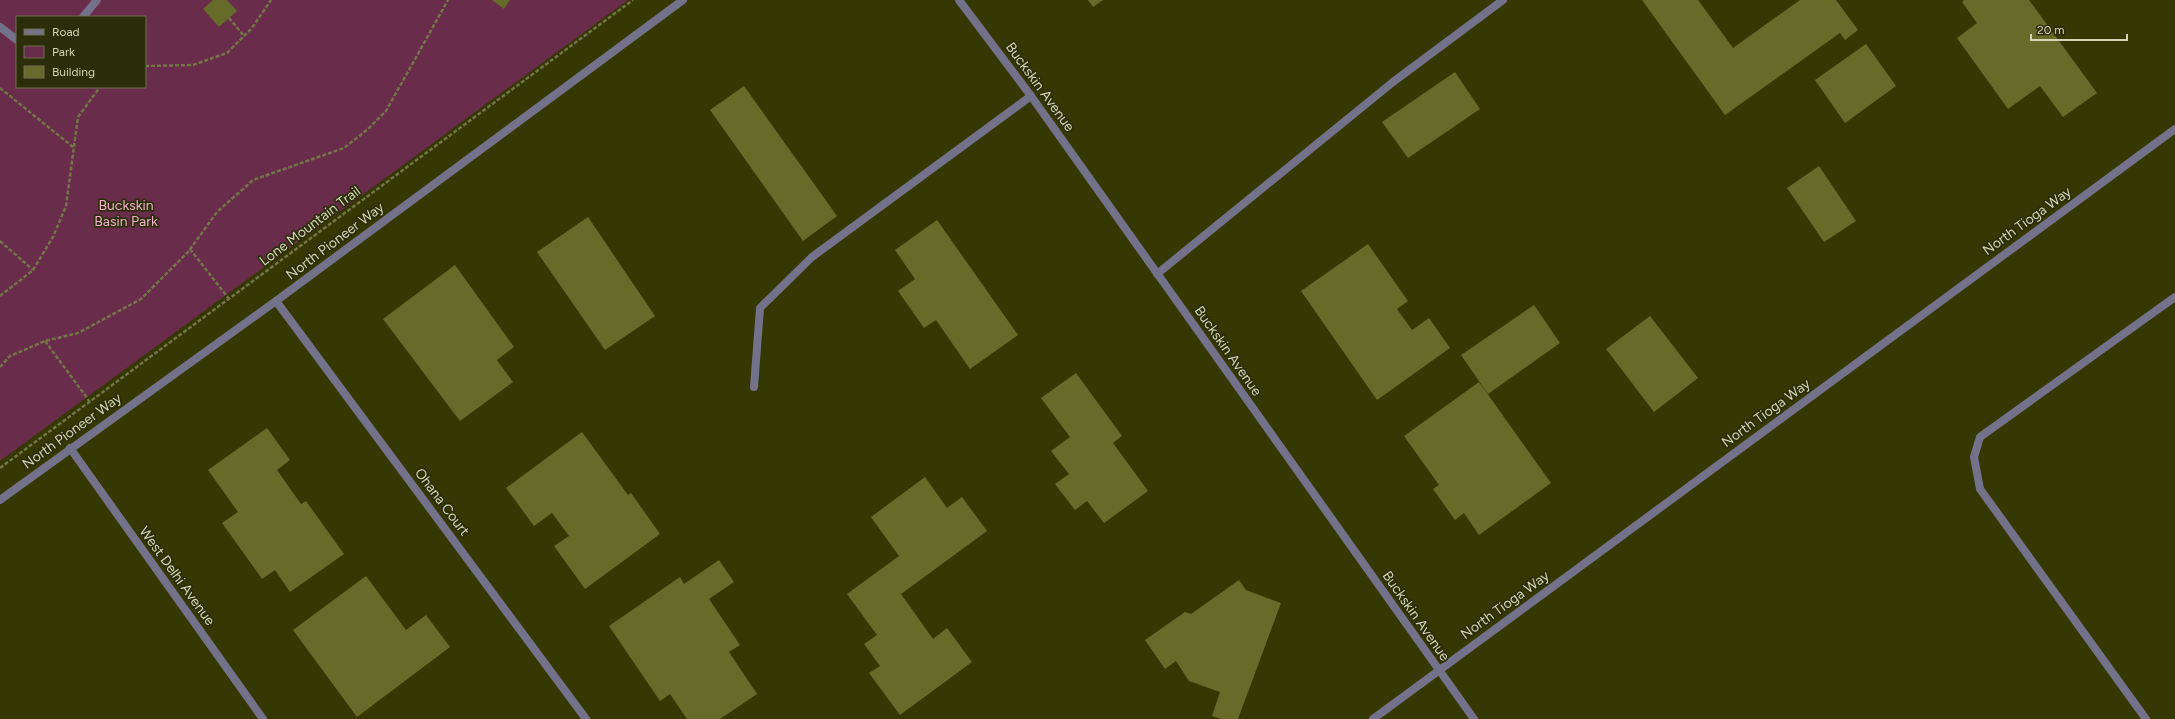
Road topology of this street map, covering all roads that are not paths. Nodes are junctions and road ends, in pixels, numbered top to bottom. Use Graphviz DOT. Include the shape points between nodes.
graph roads {
  1 [pos="97,0"];
  2 [pos="683,0"];
  3 [pos="959,0"];
  4 [pos="1503,0"];
  5 [pos="84,16"];
  6 [pos="0,27"];
  7 [pos="16,39"];
  8 [pos="1031,96"];
  9 [pos="2175,129"];
  10 [pos="1157,274"];
  11 [pos="2175,297"];
  12 [pos="276,301"];
  13 [pos="754,386"];
  14 [pos="70,448"];
  15 [pos="0,500"];
  16 [pos="1438,670"];
  17 [pos="263,719"];
  18 [pos="586,719"];
  19 [pos="1373,719"];
  20 [pos="1474,719"];
  21 [pos="2146,719"];
  1 -- 5 [label="street"];
  2 -- 12 [label="street, North Pioneer Way"];
  3 -- 8 [label="street, Buckskin Avenue"];
  4 -- 10 [label="street" via="1393,82"];
  6 -- 7 [label="street"];
  8 -- 10 [label="street, Buckskin Avenue"];
  8 -- 13 [label="street" via="812,257 760,308"];
  9 -- 16 [label="street, North Tioga Way"];
  10 -- 16 [label="street, Buckskin Avenue"];
  11 -- 21 [label="street" via="1980,437 1974,457 1980,489"];
  12 -- 14 [label="street, North Pioneer Way"];
  12 -- 18 [label="street, Ohana Court"];
  14 -- 15 [label="street, North Pioneer Way"];
  14 -- 17 [label="street, West Delhi Avenue"];
  16 -- 19 [label="street, North Tioga Way"];
  16 -- 20 [label="street, Buckskin Avenue"];
}
